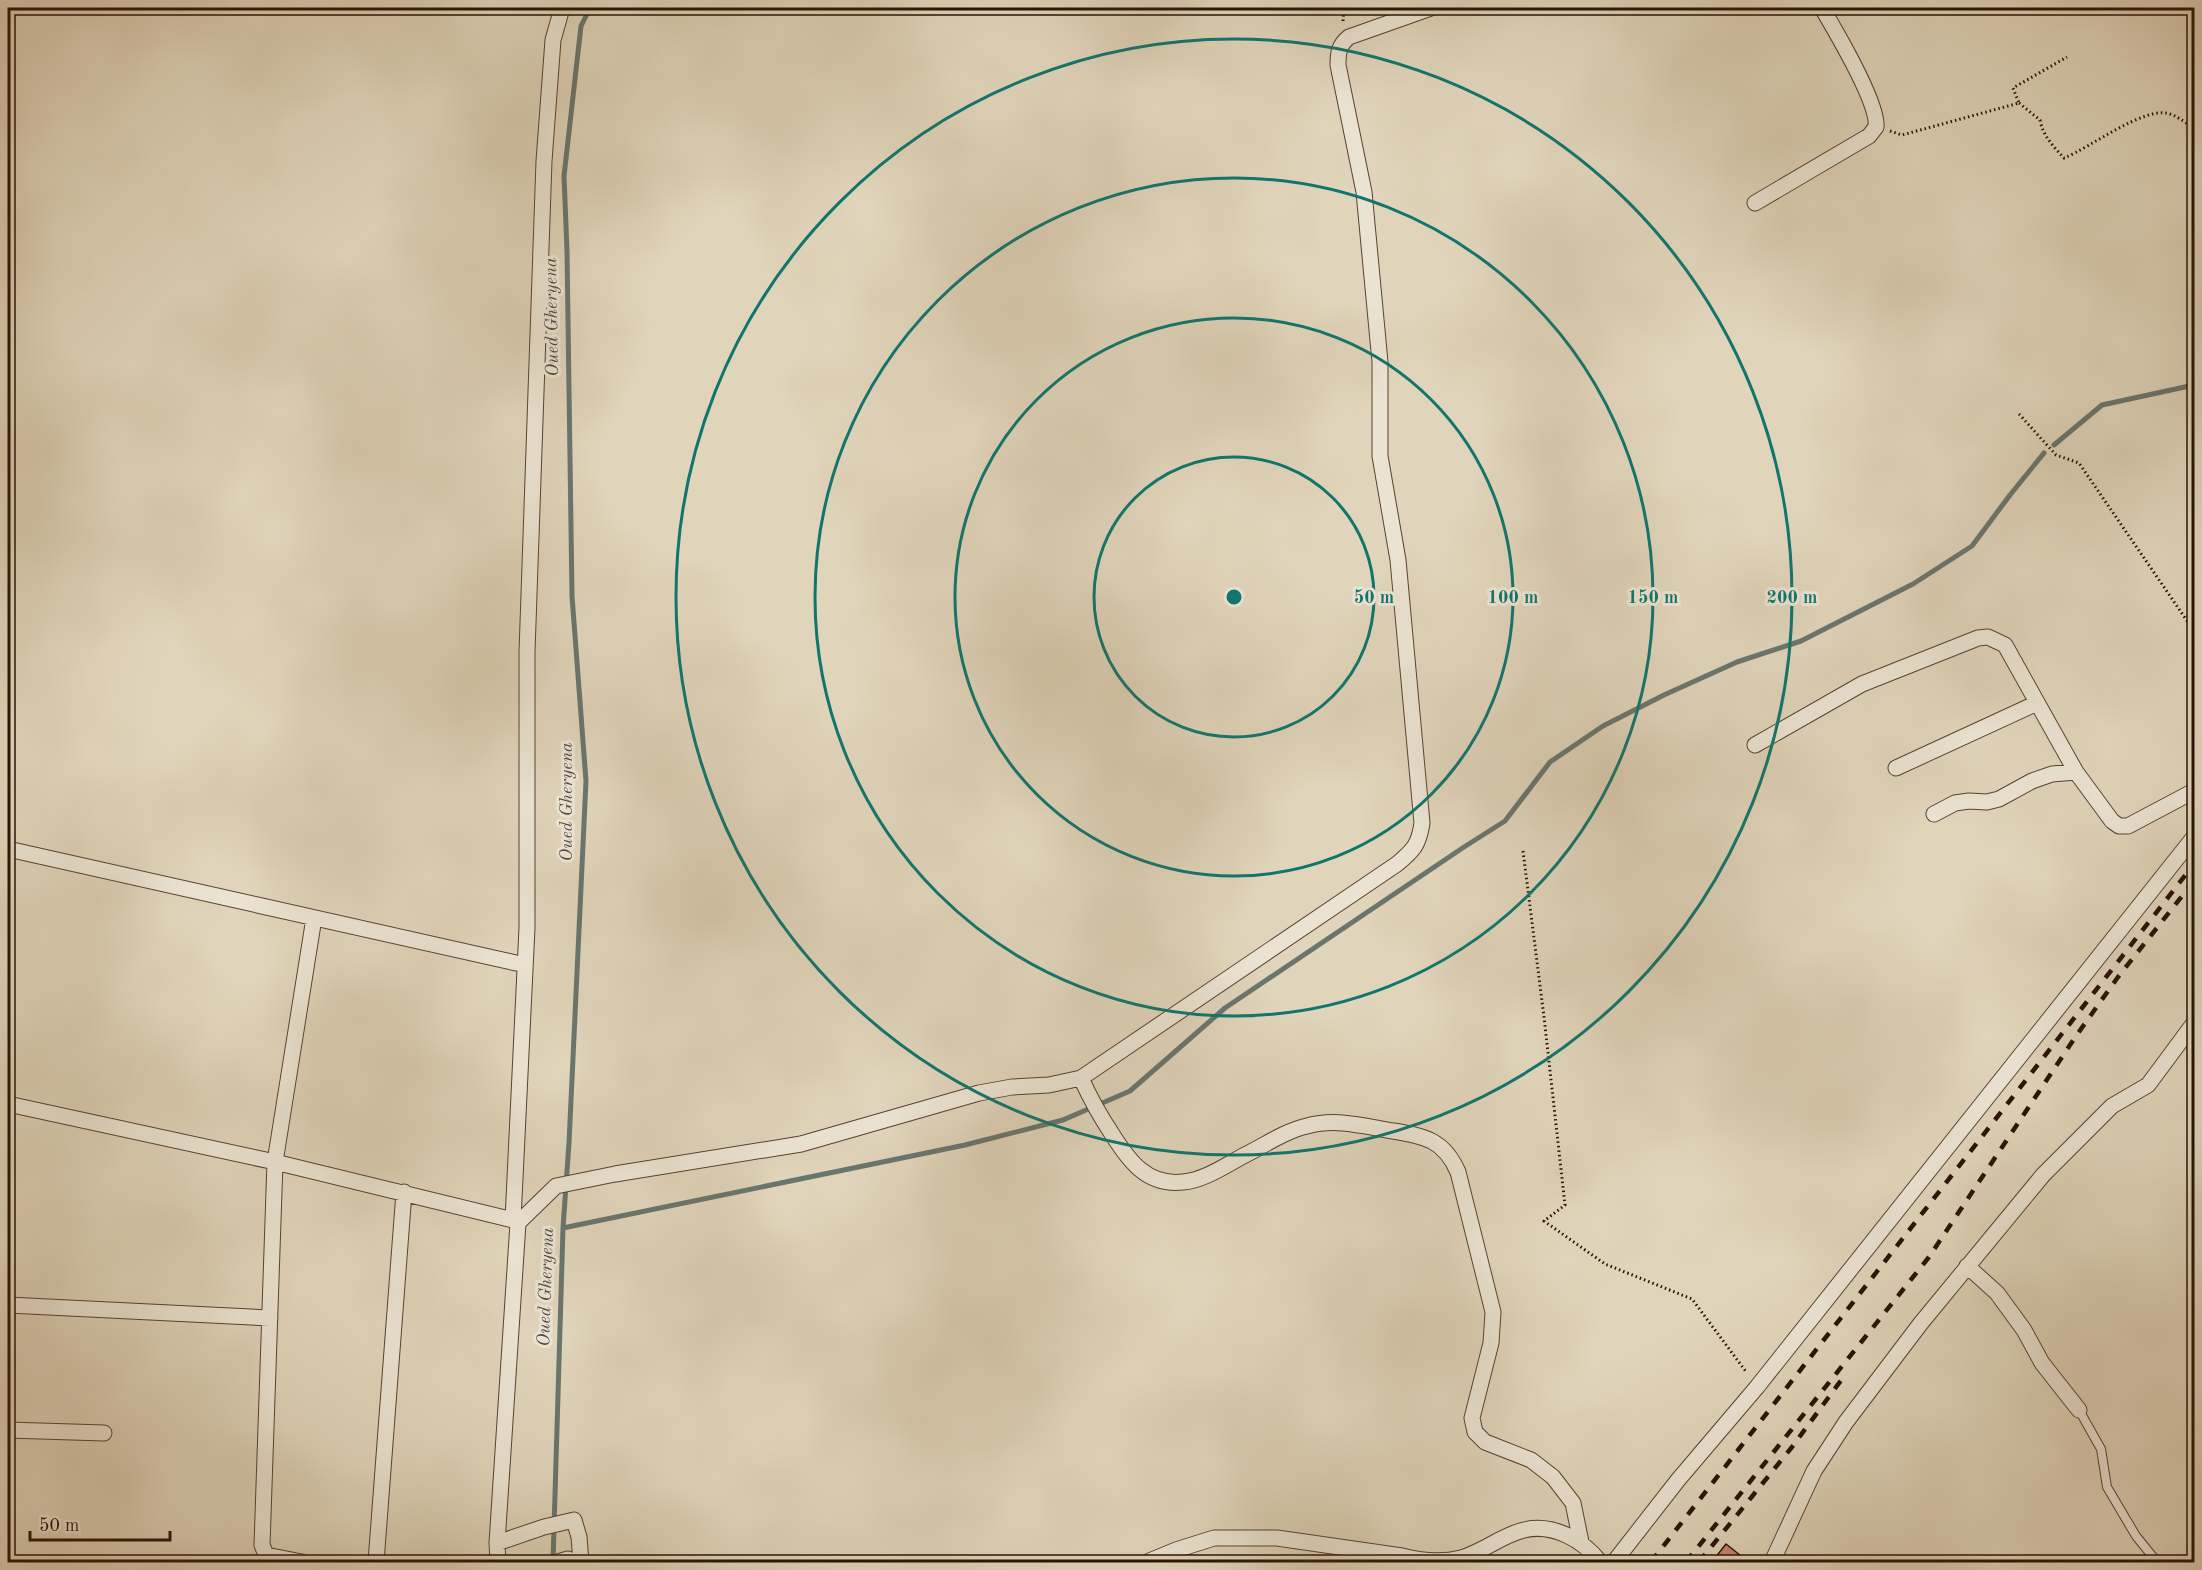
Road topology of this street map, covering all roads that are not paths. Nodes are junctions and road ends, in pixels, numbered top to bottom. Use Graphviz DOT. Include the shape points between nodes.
graph roads {
  1 [pos="562,8"];
  2 [pos="1431,8"];
  3 [pos="1822,8"];
  4 [pos="1755,203"];
  5 [pos="2037,703"];
  6 [pos="1755,745"];
  7 [pos="1896,768"];
  8 [pos="2076,772"];
  9 [pos="2194,791"];
  10 [pos="1934,814"];
  11 [pos="2194,837"];
  12 [pos="8,849"];
  13 [pos="315,918"];
  14 [pos="516,963"];
  15 [pos="2194,1023"];
  16 [pos="1082,1078"];
  17 [pos="8,1104"];
  18 [pos="275,1162"];
  19 [pos="404,1192"];
  20 [pos="515,1221"];
  21 [pos="1967,1266"];
  22 [pos="8,1305"];
  23 [pos="270,1318"];
  24 [pos="2079,1410"];
  25 [pos="8,1430"];
  26 [pos="104,1433"];
  27 [pos="497,1542"];
  28 [pos="1581,1542"];
  29 [pos="571,1562"];
  30 [pos="302,1563"];
  31 [pos="376,1563"];
  32 [pos="498,1563"];
  33 [pos="1147,1563"];
  34 [pos="1600,1563"];
  35 [pos="1614,1563"];
  36 [pos="1772,1563"];
  37 [pos="2157,1563"];
  1 -- 20 [label="street" via="553,40 543,161 527,652 527,928"];
  2 -- 16 [label="street" via="1349,37 1341,43 1338,53 1365,203 1380,362 1380,456 1398,560 1422,823 1420,837 1413,851 1397,864"];
  3 -- 4 [label="street" via="1858,73 1876,116 1876,127 1869,136"];
  5 -- 6 [label="street" via="2005,645 1988,637 1978,638 1862,684"];
  5 -- 7 [label="street"];
  5 -- 8 [label="street"];
  8 -- 9 [label="street" via="2119,826 2128,826"];
  8 -- 10 [label="street" via="2052,774 1999,799 1955,803"];
  11 -- 35 [label="street"];
  12 -- 13 [label="street"];
  13 -- 14 [label="street"];
  13 -- 18 [label="street"];
  15 -- 21 [label="street" via="2148,1085 2112,1106 2043,1174"];
  16 -- 20 [label="street" via="979,1093 801,1144 556,1186"];
  16 -- 28 [label="street" via="1092,1101 1133,1165 1150,1177 1171,1182 1205,1176 1290,1132 1321,1123 1350,1122 1424,1136 1440,1146 1458,1172 1493,1312 1493,1334 1473,1411 1473,1425 1485,1442 1531,1460 1553,1477 1573,1503"];
  17 -- 18 [label="street"];
  18 -- 19 [label="street"];
  18 -- 23 [label="street"];
  19 -- 20 [label="street"];
  19 -- 31 [label="street"];
  20 -- 27 [label="street"];
  21 -- 24 [label="street" via="1997,1293 2042,1364"];
  21 -- 36 [label="street" via="1833,1442 1814,1471"];
  22 -- 23 [label="street"];
  23 -- 30 [label="street" via="262,1545 266,1555"];
  24 -- 37 [label="lane" via="2102,1449 2107,1487"];
  25 -- 26 [label="street"];
  27 -- 29 [label="street" via="574,1520 579,1537"];
  27 -- 32 [label="street"];
  28 -- 33 [label="street" via="1552,1531 1523,1530 1467,1556 1433,1561 1277,1538 1214,1538"];
  28 -- 34 [label="street"];
}
